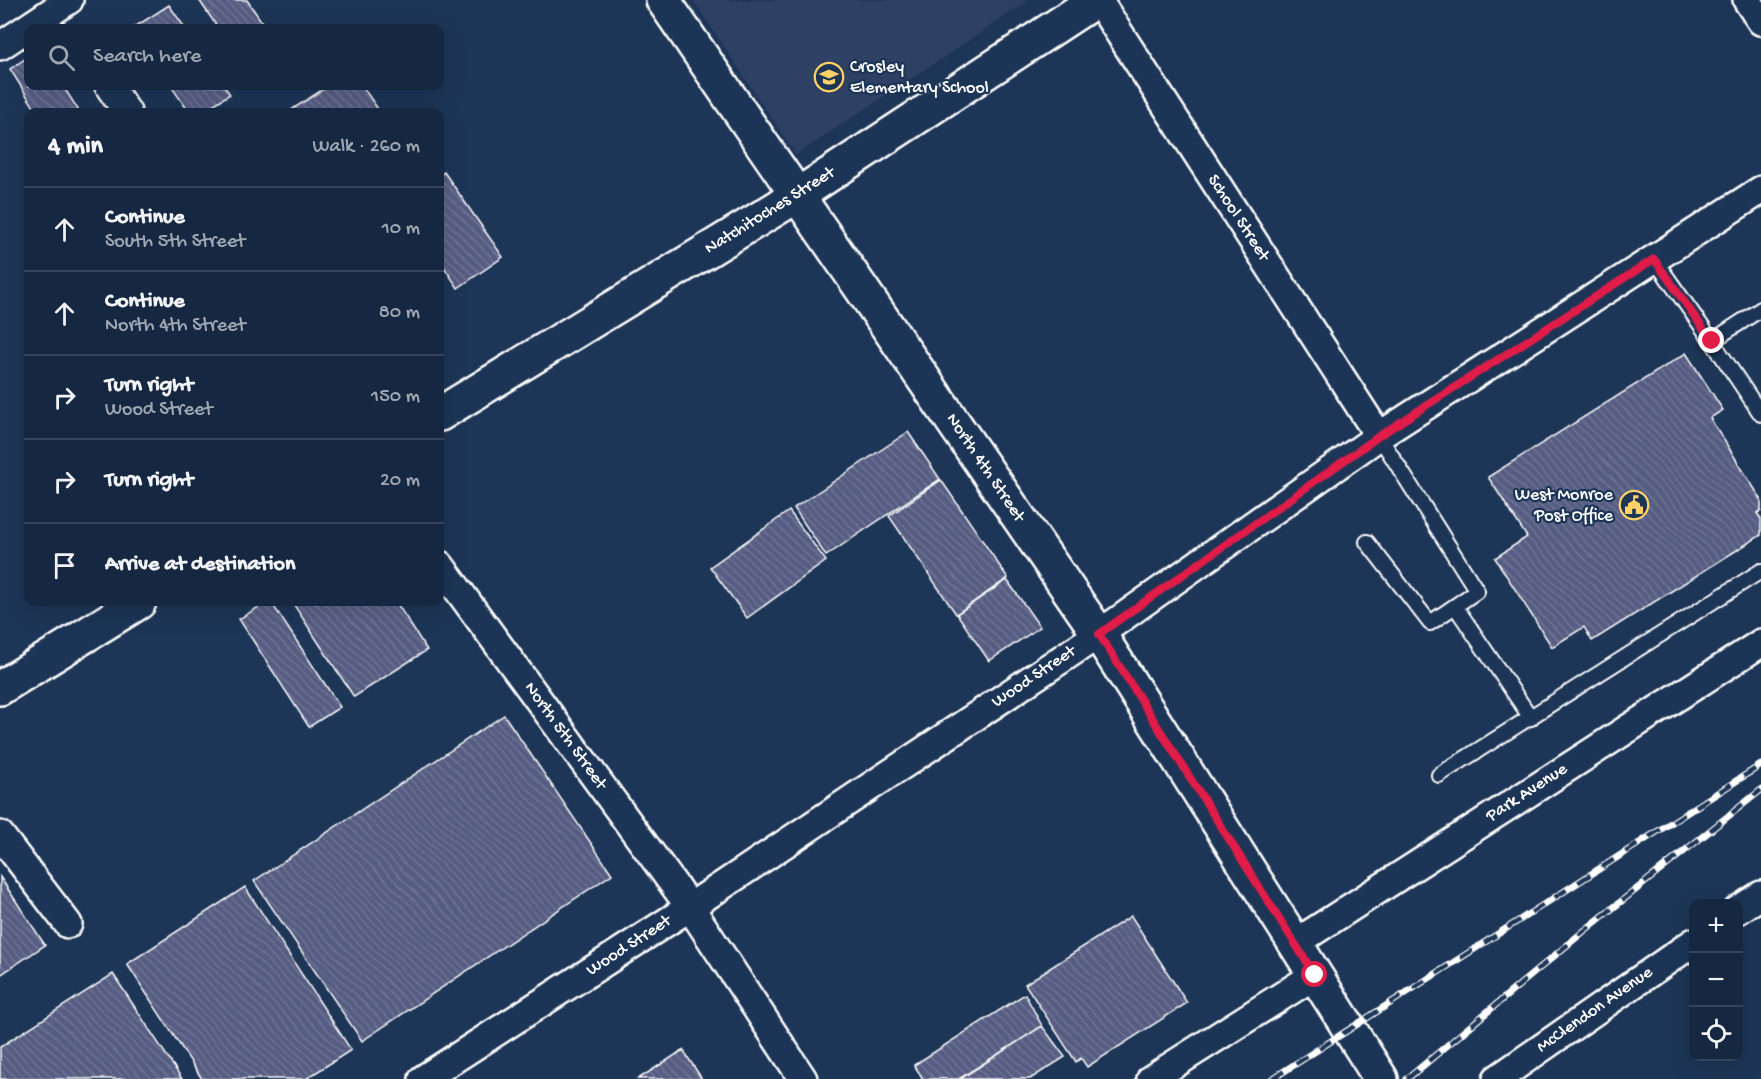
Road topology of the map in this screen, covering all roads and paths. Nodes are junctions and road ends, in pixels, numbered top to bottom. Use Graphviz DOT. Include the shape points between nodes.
graph roads {
  1 [pos="663,0"];
  2 [pos="1097,0"];
  3 [pos="1747,0"];
  4 [pos="62,9"];
  5 [pos="1761,21"];
  6 [pos="37,24"];
  7 [pos="24,32"];
  8 [pos="0,46"];
  9 [pos="112,90"];
  10 [pos="124,108"];
  11 [pos="1761,190"];
  12 [pos="798,195"];
  13 [pos="1654,259"];
  14 [pos="1761,309"];
  15 [pos="1712,341"];
  16 [pos="444,412"];
  17 [pos="1761,414"];
  18 [pos="1379,436"];
  19 [pos="1368,542"];
  20 [pos="444,570"];
  21 [pos="1761,572"];
  22 [pos="133,606"];
  23 [pos="1455,606"];
  24 [pos="1099,634"];
  25 [pos="1761,643"];
  26 [pos="0,688"];
  27 [pos="1531,718"];
  28 [pos="1439,775"];
  29 [pos="0,835"];
  30 [pos="1761,895"];
  31 [pos="690,907"];
  32 [pos="1743,907"];
  33 [pos="68,924"];
  34 [pos="1294,944"];
  35 [pos="1689,945"];
  36 [pos="1315,975"];
  37 [pos="423,1079"];
  38 [pos="803,1079"];
  39 [pos="1151,1079"];
  40 [pos="1381,1079"];
  41 [pos="1497,1079"];
  1 -- 12 [label="street, North 4th Street"];
  2 -- 12 [label="street, Natchitoches Street"];
  2 -- 18 [label="street, School Street"];
  3 -- 5 [label="street"];
  4 -- 6 [label="street"];
  7 -- 8 [label="street"];
  9 -- 10 [label="street"];
  11 -- 13 [label="street, Wood Street"];
  12 -- 16 [label="street, Natchitoches Street"];
  12 -- 24 [label="street, North 4th Street"];
  13 -- 15 [label="lane"];
  13 -- 18 [label="street, Wood Street"];
  14 -- 15 [label="lane"];
  15 -- 17 [label="lane"];
  18 -- 23 [label="lane" via="1477,591"];
  18 -- 24 [label="street, Wood Street"];
  19 -- 23 [label="lane" via="1430,623"];
  20 -- 31 [label="street, North 5th Street"];
  21 -- 27 [label="lane"];
  22 -- 26 [label="street"];
  23 -- 27 [label="lane"];
  24 -- 31 [label="street, Wood Street"];
  24 -- 34 [label="street, North 4th Street"];
  25 -- 34 [label="street, Park Avenue"];
  27 -- 28 [label="lane"];
  29 -- 33 [label="street"];
  30 -- 32 [label="street"];
  31 -- 37 [label="street, Wood Street"];
  31 -- 38 [label="street, North 5th Street"];
  34 -- 36 [label="street, North 4th Street"];
  35 -- 41 [label="street, McClendon Avenue"];
  36 -- 39 [label="street"];
  36 -- 40 [label="street, North 4th Street"];
}
